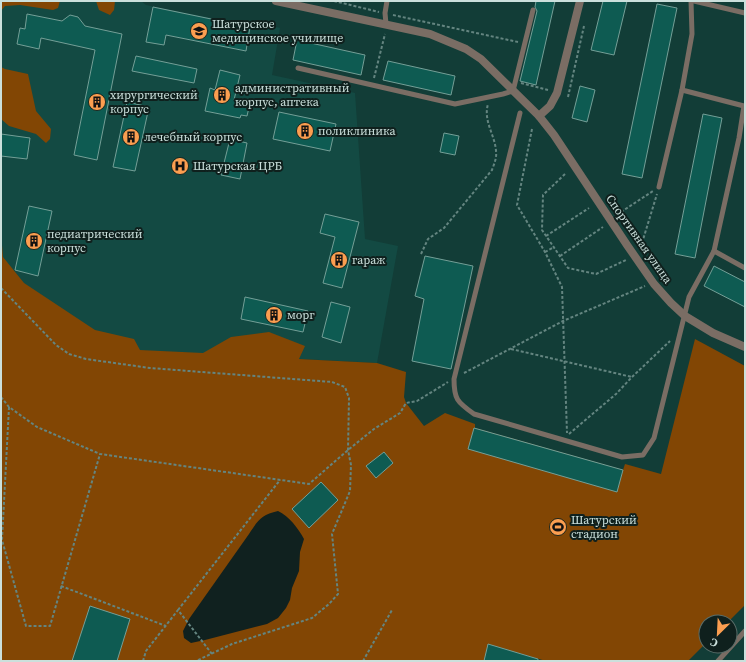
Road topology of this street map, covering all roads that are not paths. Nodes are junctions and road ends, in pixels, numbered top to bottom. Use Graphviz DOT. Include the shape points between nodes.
graph roads {
  1 [pos="276,1"];
  2 [pos="387,1"];
  3 [pos="580,1"];
  4 [pos="693,1"];
  5 [pos="533,10"];
  6 [pos="745,13"];
  7 [pos="386,24"];
  8 [pos="298,68"];
  9 [pos="513,90"];
  10 [pos="682,90"];
  11 [pos="520,113"];
  12 [pos="539,116"];
  13 [pos="659,187"];
  14 [pos="714,252"];
  15 [pos="745,268"];
  16 [pos="685,316"];
  17 [pos="745,348"];
  18 [pos="745,631"];
  19 [pos="718,661"];
  1 -- 7 [label="street, Спортивная улица"];
  2 -- 7 [label="lane"];
  3 -- 12 [label="street" via="557,93 550,106"];
  4 -- 6 [label="lane"];
  4 -- 10 [label="lane" via="692,34"];
  5 -- 9 [label="lane"];
  7 -- 9 [label="street, Спортивная улица" via="430,34 466,49 481,59"];
  8 -- 9 [label="lane" via="455,104"];
  9 -- 12 [label="street, Спортивная улица"];
  10 -- 13 [label="lane"];
  10 -- 14 [label="lane" via="744,106"];
  11 -- 16 [label="lane" via="454,378 454,393 460,405 474,414 622,457 643,455 654,438"];
  12 -- 16 [label="street, Спортивная улица" via="654,284"];
  14 -- 15 [label="lane"];
  14 -- 16 [label="lane" via="689,297"];
  16 -- 17 [label="street, Спортивная улица"];
  18 -- 19 [label="lane"];
}
